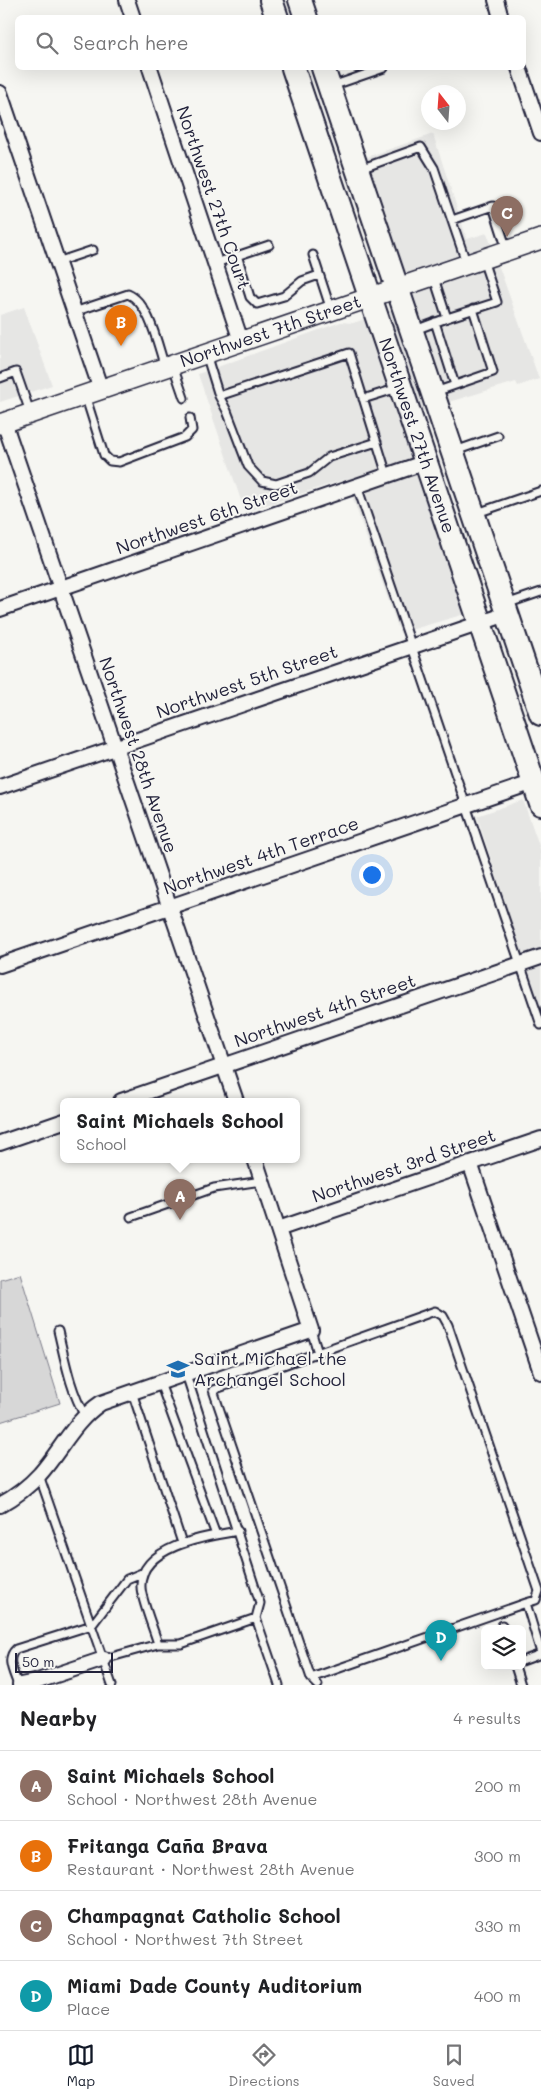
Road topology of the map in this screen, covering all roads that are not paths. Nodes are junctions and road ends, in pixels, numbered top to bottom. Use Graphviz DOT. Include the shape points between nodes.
graph roads {
  1 [pos="127,0"];
  2 [pos="271,0"];
  3 [pos="300,0"];
  4 [pos="496,0"];
  5 [pos="132,15"];
  6 [pos="276,15"];
  7 [pos="305,15"];
  8 [pos="501,15"];
  9 [pos="151,70"];
  10 [pos="295,70"];
  11 [pos="371,70"];
  12 [pos="519,70"];
  13 [pos="326,77"];
  14 [pos="0,93"];
  15 [pos="540,128"];
  16 [pos="357,170"];
  17 [pos="452,220"];
  18 [pos="541,239"];
  19 [pos="269,245"];
  20 [pos="93,250"];
  21 [pos="508,251"];
  22 [pos="238,255"];
  23 [pos="313,255"];
  24 [pos="57,262"];
  25 [pos="475,262"];
  26 [pos="216,263"];
  27 [pos="319,275"];
  28 [pos="433,276"];
  29 [pos="397,289"];
  30 [pos="371,298"];
  31 [pos="473,310"];
  32 [pos="331,311"];
  33 [pos="74,312"];
  34 [pos="447,318"];
  35 [pos="435,322"];
  36 [pos="412,330"];
  37 [pos="241,341"];
  38 [pos="206,354"];
  39 [pos="169,366"];
  40 [pos="0,378"];
  41 [pos="455,384"];
  42 [pos="401,387"];
  43 [pos="93,392"];
  44 [pos="432,393"];
  45 [pos="219,396"];
  46 [pos="184,398"];
  47 [pos="363,399"];
  48 [pos="30,413"];
  49 [pos="190,418"];
  50 [pos="2,423"];
  51 [pos="498,436"];
  52 [pos="377,442"];
  53 [pos="452,451"];
  54 [pos="426,462"];
  55 [pos="387,475"];
  56 [pos="358,486"];
  57 [pos="541,491"];
  58 [pos="472,514"];
  59 [pos="62,588"];
  60 [pos="541,592"];
  61 [pos="0,609"];
  62 [pos="506,609"];
  63 [pos="480,622"];
  64 [pos="413,645"];
  65 [pos="541,714"];
  66 [pos="115,747"];
  67 [pos="534,782"];
  68 [pos="0,787"];
  69 [pos="467,804"];
  70 [pos="541,804"];
  71 [pos="171,907"];
  72 [pos="541,957"];
  73 [pos="521,964"];
  74 [pos="0,965"];
  75 [pos="541,1025"];
  76 [pos="224,1066"];
  77 [pos="130,1098"];
  78 [pos="235,1098"];
  79 [pos="60,1122"];
  80 [pos="541,1139"];
  81 [pos="0,1143"];
  82 [pos="256,1163"];
  83 [pos="470,1164"];
  84 [pos="262,1181"];
  85 [pos="131,1217"];
  86 [pos="278,1229"];
  87 [pos="311,1330"];
  88 [pos="58,1331"];
  89 [pos="318,1353"];
  90 [pos="541,1372"];
  91 [pos="186,1374"];
  92 [pos="160,1383"];
  93 [pos="132,1392"];
  94 [pos="85,1416"];
  95 [pos="39,1475"];
  96 [pos="0,1505"];
  97 [pos="238,1531"];
  98 [pos="216,1535"];
  99 [pos="182,1543"];
  100 [pos="144,1572"];
  101 [pos="526,1603"];
  102 [pos="256,1618"];
  103 [pos="92,1625"];
  104 [pos="158,1644"];
  105 [pos="541,1653"];
  106 [pos="526,1659"];
  107 [pos="104,1660"];
  108 [pos="516,1670"];
  109 [pos="311,1678"];
  110 [pos="19,1685"];
  111 [pos="112,1685"];
  112 [pos="279,1685"];
  113 [pos="318,1685"];
  114 [pos="521,1685"];
  1 -- 5 [label="street"];
  2 -- 6 [label="highway"];
  3 -- 7 [label="highway"];
  4 -- 8 [label="street"];
  9 -- 26 [label="street, Northwest 27th Court"];
  10 -- 30 [label="highway, Northwest 27th Avenue"];
  11 -- 13 [label="lane"];
  12 -- 15 [label="street"];
  13 -- 16 [label="highway, Northwest 27th Avenue"];
  14 -- 24 [label="street"];
  16 -- 17 [label="lane" via="421,147 434,168"];
  16 -- 29 [label="highway, Northwest 27th Avenue"];
  17 -- 21 [label="lane" via="493,206"];
  17 -- 25 [label="lane"];
  18 -- 21 [label="main road, Northwest 7th Street"];
  19 -- 22 [label="lane"];
  20 -- 24 [label="lane"];
  21 -- 25 [label="main road, Northwest 7th Street"];
  22 -- 26 [label="lane"];
  22 -- 27 [label="lane" via="250,297 257,304 284,296 302,281"];
  23 -- 27 [label="lane"];
  24 -- 33 [label="street"];
  25 -- 28 [label="main road, Northwest 7th Street"];
  25 -- 31 [label="lane" via="497,302"];
  26 -- 37 [label="street, Northwest 27th Court"];
  27 -- 32 [label="lane"];
  28 -- 29 [label="main road, Northwest 7th Street"];
  28 -- 34 [label="lane"];
  29 -- 30 [label="main road, Northwest 7th Street"];
  29 -- 36 [label="highway, Northwest 27th Avenue"];
  30 -- 32 [label="main road, Northwest 7th Street"];
  30 -- 42 [label="highway, Northwest 27th Avenue"];
  31 -- 34 [label="lane"];
  31 -- 41 [label="lane" via="493,372"];
  32 -- 37 [label="main road, Northwest 7th Street"];
  33 -- 39 [label="lane" via="128,294 135,297 150,321"];
  33 -- 43 [label="street"];
  34 -- 35 [label="lane"];
  35 -- 36 [label="lane"];
  35 -- 41 [label="lane"];
  36 -- 44 [label="highway, Northwest 27th Avenue"];
  37 -- 38 [label="main road, Northwest 7th Street"];
  38 -- 39 [label="main road, Northwest 7th Street"];
  38 -- 45 [label="lane"];
  39 -- 43 [label="main road, Northwest 7th Street"];
  39 -- 46 [label="lane"];
  40 -- 48 [label="lane" via="16,372"];
  41 -- 44 [label="lane"];
  42 -- 47 [label="lane"];
  42 -- 54 [label="highway, Northwest 27th Avenue"];
  43 -- 48 [label="main road, Northwest 7th Street"];
  43 -- 49 [label="lane" via="104,455 110,461 119,462 185,437 192,430"];
  44 -- 53 [label="highway, Northwest 27th Avenue"];
  45 -- 47 [label="lane" via="349,353"];
  45 -- 52 [label="lane" via="248,466 262,481 276,484 310,473 328,457"];
  47 -- 52 [label="lane"];
  48 -- 50 [label="main road, Northwest 7th Street"];
  50 -- 59 [label="street, Northwest 28th Avenue"];
  51 -- 53 [label="lane"];
  52 -- 55 [label="lane"];
  53 -- 58 [label="highway, Northwest 27th Avenue"];
  54 -- 55 [label="street, Northwest 6th Street"];
  54 -- 63 [label="highway, Northwest 27th Avenue"];
  55 -- 56 [label="street, Northwest 6th Street"];
  56 -- 59 [label="street, Northwest 6th Street"];
  56 -- 64 [label="lane"];
  57 -- 58 [label="lane"];
  58 -- 62 [label="highway, Northwest 27th Avenue"];
  59 -- 61 [label="street, Northwest 6th Street"];
  59 -- 66 [label="street, Northwest 28th Avenue"];
  60 -- 62 [label="lane"];
  62 -- 63 [label="street, Northwest 5th Street"];
  62 -- 65 [label="highway, Northwest 27th Avenue"];
  63 -- 64 [label="street, Northwest 5th Street"];
  63 -- 67 [label="highway, Northwest 27th Avenue"];
  64 -- 66 [label="street, Northwest 5th Street"];
  64 -- 69 [label="lane"];
  66 -- 68 [label="street, Northwest 5th Street"];
  66 -- 71 [label="street, Northwest 28th Avenue"];
  67 -- 69 [label="street, Northwest 4th Terrace"];
  67 -- 70 [label="highway, Northwest 27th Avenue"];
  69 -- 71 [label="street, Northwest 4th Terrace"];
  69 -- 73 [label="lane"];
  71 -- 74 [label="street, Northwest 4th Terrace"];
  71 -- 76 [label="street, Northwest 28th Avenue"];
  72 -- 73 [label="street, Northwest 4th Street"];
  73 -- 75 [label="lane"];
  73 -- 76 [label="street, Northwest 4th Street"];
  76 -- 77 [label="street, Northwest 4th Street"];
  76 -- 78 [label="street, Northwest 28th Avenue"];
  79 -- 81 [label="street"];
  80 -- 83 [label="street, Northwest 3rd Street"];
  82 -- 84 [label="street"];
  83 -- 86 [label="street, Northwest 3rd Street"];
  83 -- 90 [label="street"];
  84 -- 85 [label="lane" via="214,1188"];
  84 -- 86 [label="street"];
  86 -- 87 [label="street"];
  87 -- 89 [label="lane"];
  87 -- 91 [label="street"];
  88 -- 94 [label="lane" via="68,1374"];
  89 -- 101 [label="lane" via="435,1312 443,1316 539,1591 536,1600"];
  89 -- 109 [label="lane" via="213,1390"];
  91 -- 92 [label="street"];
  91 -- 97 [label="lane"];
  92 -- 93 [label="street"];
  92 -- 98 [label="lane"];
  93 -- 94 [label="street" via="101,1403"];
  93 -- 99 [label="lane"];
  94 -- 95 [label="street"];
  95 -- 96 [label="street"];
  95 -- 103 [label="lane"];
  97 -- 98 [label="lane"];
  97 -- 102 [label="lane" via="260,1603"];
  98 -- 99 [label="lane"];
  99 -- 100 [label="lane" via="168,1549"];
  100 -- 103 [label="lane" via="127,1579"];
  100 -- 104 [label="lane" via="141,1587"];
  101 -- 105 [label="lane"];
  101 -- 109 [label="lane"];
  102 -- 104 [label="lane" via="181,1644"];
  102 -- 112 [label="lane"];
  103 -- 107 [label="lane"];
  103 -- 110 [label="lane" via="12,1652 10,1663"];
  104 -- 107 [label="lane"];
  105 -- 106 [label="lane"];
  107 -- 110 [label="street"];
  107 -- 111 [label="lane"];
  108 -- 114 [label="lane"];
  109 -- 113 [label="lane"];
}
